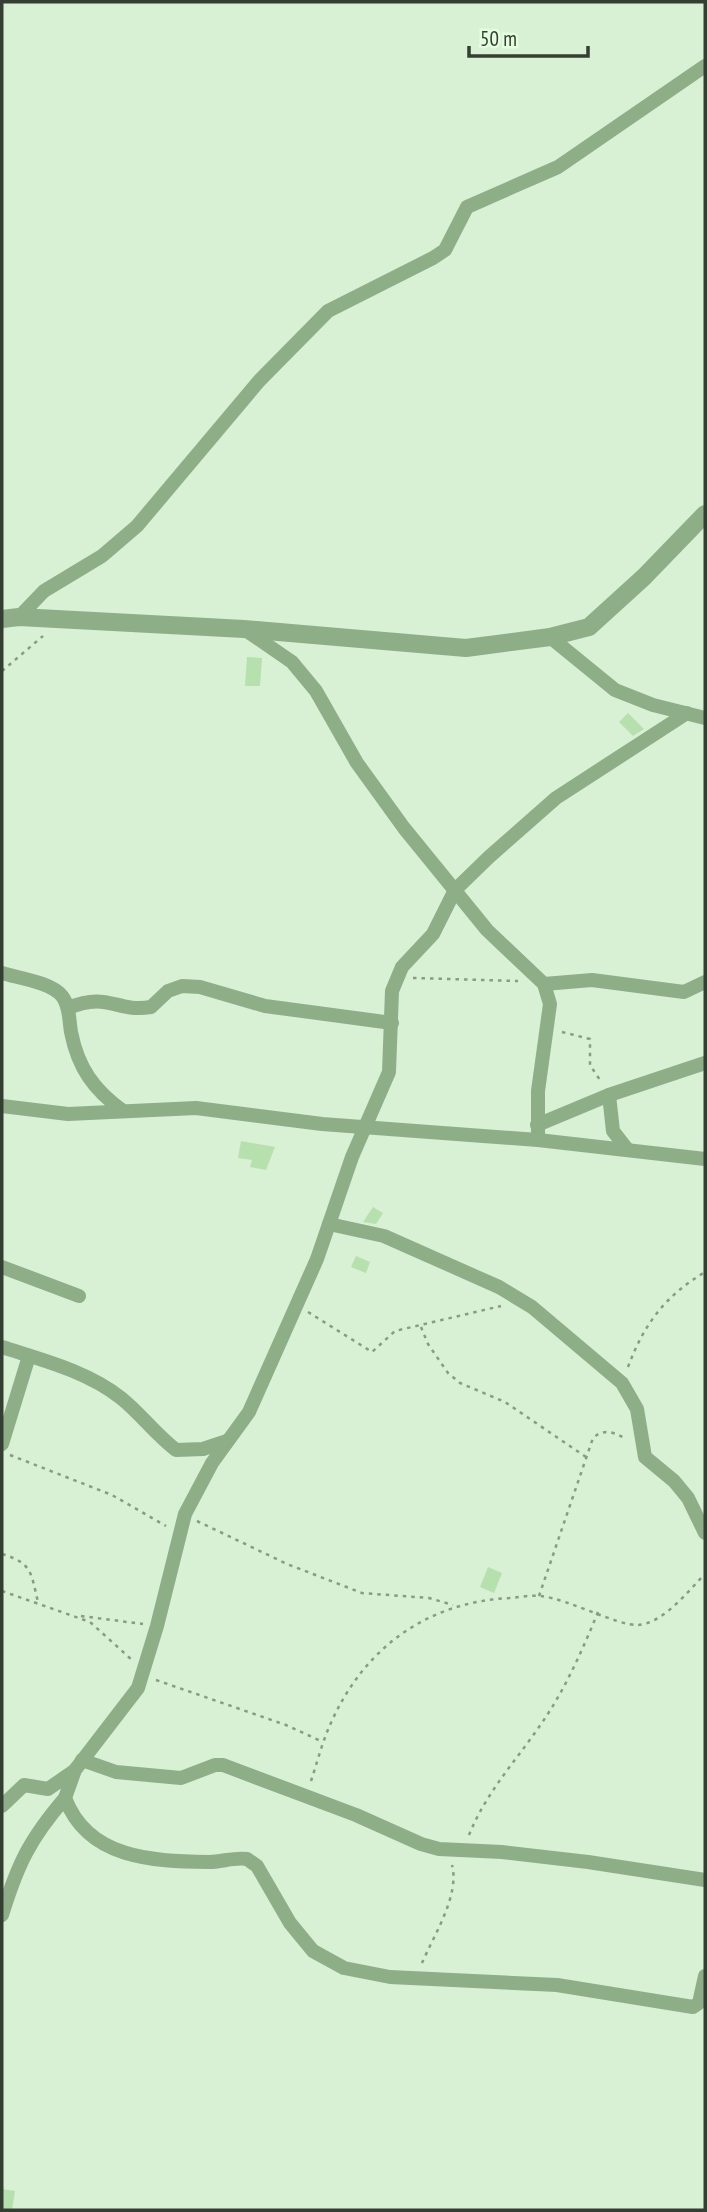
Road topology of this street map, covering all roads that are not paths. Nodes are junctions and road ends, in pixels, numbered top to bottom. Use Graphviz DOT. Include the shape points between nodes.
graph roads {
  1 [pos="705,66"];
  2 [pos="705,514"];
  3 [pos="10,618"];
  4 [pos="244,629"];
  5 [pos="550,637"];
  6 [pos="687,713"];
  7 [pos="705,718"];
  8 [pos="455,890"];
  9 [pos="2,973"];
  10 [pos="542,982"];
  11 [pos="705,982"];
  12 [pos="68,1008"];
  13 [pos="392,1023"];
  14 [pos="705,1063"];
  15 [pos="606,1096"];
  16 [pos="2,1106"];
  17 [pos="123,1111"];
  18 [pos="537,1125"];
  19 [pos="364,1128"];
  20 [pos="538,1140"];
  21 [pos="627,1149"];
  22 [pos="705,1158"];
  23 [pos="329,1224"];
  24 [pos="2,1267"];
  25 [pos="79,1296"];
  26 [pos="2,1347"];
  27 [pos="29,1356"];
  28 [pos="227,1441"];
  29 [pos="2,1444"];
  30 [pos="705,1533"];
  31 [pos="78,1765"];
  32 [pos="65,1798"];
  33 [pos="2,1806"];
  34 [pos="705,1880"];
  35 [pos="2,1915"];
  36 [pos="705,1976"];
  1 -- 3 [label="street" via="558,167 467,207 445,250 433,258 328,311 259,381 138,526"];
  2 -- 5 [label="street" via="589,627"];
  3 -- 4 [label="street"];
  4 -- 5 [label="street" via="466,648"];
  4 -- 8 [label="street" via="292,662 316,691 357,763"];
  5 -- 6 [label="street" via="615,690"];
  6 -- 7 [label="street"];
  6 -- 8 [label="street" via="556,798"];
  8 -- 10 [label="street" via="487,930"];
  8 -- 13 [label="street" via="433,934 396,978"];
  9 -- 12 [label="street" via="51,989 62,995"];
  10 -- 11 [label="street" via="592,980 684,992"];
  10 -- 18 [label="street" via="550,1004"];
  12 -- 13 [label="street" via="98,999 151,1007 168,991 182,986 265,1006"];
  12 -- 17 [label="street" via="76,1054 87,1078"];
  13 -- 19 [label="street" via="389,1072"];
  14 -- 15 [label="street"];
  15 -- 18 [label="street"];
  15 -- 21 [label="street" via="613,1131"];
  16 -- 17 [label="street" via="68,1114"];
  17 -- 19 [label="street" via="196,1108"];
  18 -- 20 [label="street"];
  19 -- 20 [label="street"];
  19 -- 23 [label="street"];
  20 -- 21 [label="street"];
  21 -- 22 [label="street"];
  23 -- 28 [label="street" via="249,1412"];
  23 -- 30 [label="street" via="384,1236 499,1287 532,1307 622,1383 637,1409 645,1457 674,1481"];
  24 -- 25 [label="street"];
  26 -- 27 [label="street"];
  27 -- 28 [label="street" via="120,1397 176,1450 203,1450"];
  27 -- 29 [label="street"];
  28 -- 31 [label="street" via="178,1533 143,1674"];
  31 -- 32 [label="street"];
  31 -- 33 [label="street" via="48,1789 24,1784"];
  31 -- 34 [label="street" via="181,1778 223,1765 421,1844 599,1863"];
  32 -- 35 [label="street" via="36,1832 14,1876"];
  32 -- 36 [label="street" via="78,1823 107,1848 211,1862 247,1859 257,1866 282,1911 313,1951 344,1968 390,1977 557,1985 693,2007 699,2003"];
}
